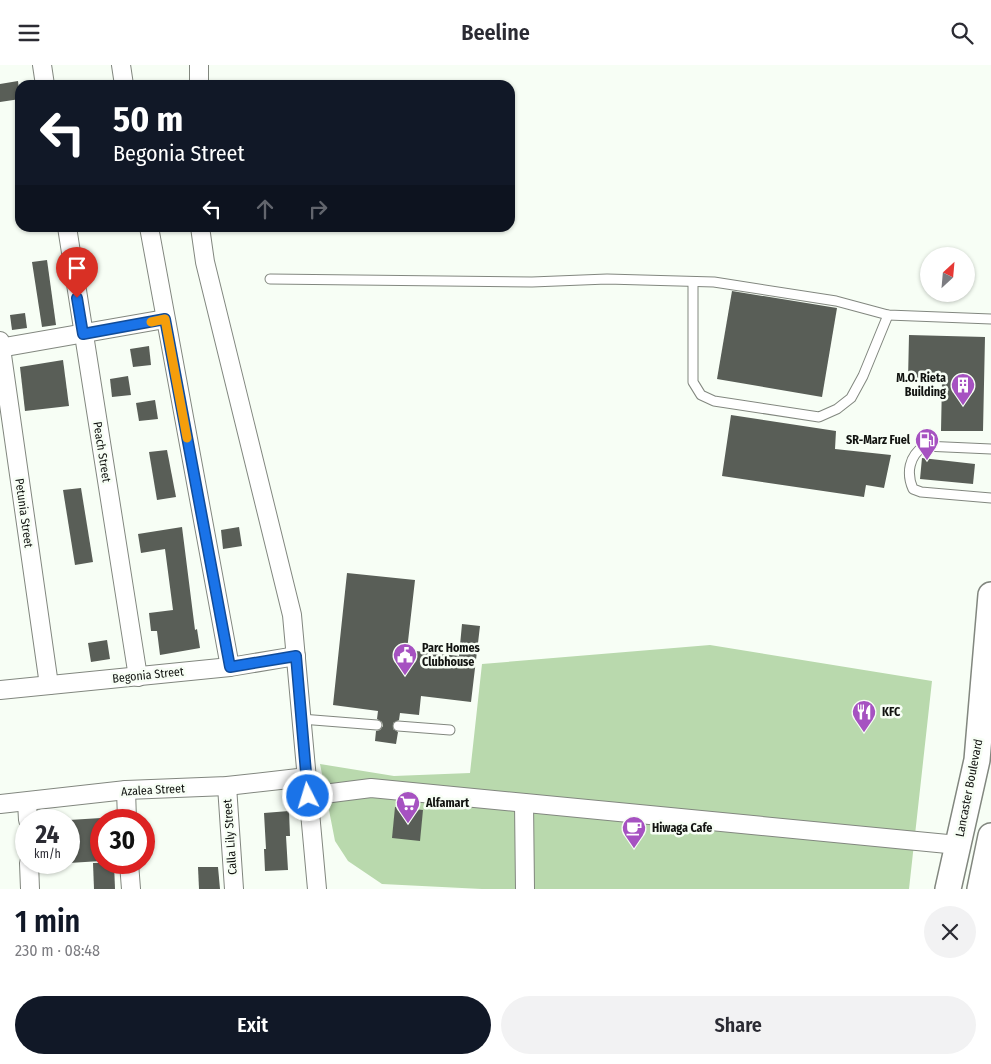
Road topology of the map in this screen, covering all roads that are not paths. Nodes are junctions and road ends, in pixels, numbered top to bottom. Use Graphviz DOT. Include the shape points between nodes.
graph roads {
  1 [pos="42,65"];
  2 [pos="121,65"];
  3 [pos="199,65"];
  4 [pos="44,80"];
  5 [pos="123,80"];
  6 [pos="199,80"];
  7 [pos="68,232"];
  8 [pos="150,232"];
  9 [pos="201,232"];
  10 [pos="270,279"];
  11 [pos="693,282"];
  12 [pos="888,315"];
  13 [pos="165,319"];
  14 [pos="991,319"];
  15 [pos="83,334"];
  16 [pos="0,346"];
  17 [pos="991,449"];
  18 [pos="991,498"];
  19 [pos="991,595"];
  20 [pos="296,656"];
  21 [pos="989,659"];
  22 [pos="230,667"];
  23 [pos="138,677"];
  24 [pos="48,685"];
  25 [pos="0,690"];
  26 [pos="988,692"];
  27 [pos="301,719"];
  28 [pos="377,725"];
  29 [pos="398,726"];
  30 [pos="450,730"];
  31 [pos="307,777"];
  32 [pos="227,786"];
  33 [pos="126,790"];
  34 [pos="308,796"];
  35 [pos="27,802"];
  36 [pos="524,803"];
  37 [pos="0,805"];
  38 [pos="27,809"];
  39 [pos="127,809"];
  40 [pos="991,835"];
  41 [pos="958,845"];
  42 [pos="29,874"];
  43 [pos="130,874"];
  44 [pos="30,889"];
  45 [pos="131,889"];
  46 [pos="234,889"];
  47 [pos="317,889"];
  48 [pos="525,889"];
  49 [pos="948,889"];
  50 [pos="980,889"];
  1 -- 4 [label="street"];
  2 -- 5 [label="street"];
  3 -- 6 [label="street"];
  7 -- 15 [label="street, Peach Street"];
  8 -- 13 [label="street"];
  9 -- 20 [label="street" via="205,261 292,615"];
  10 -- 11 [label="lane"];
  11 -- 12 [label="lane" via="714,282 836,301"];
  11 -- 12 [label="lane" via="693,382 701,395 714,401 819,417 837,409 851,398 863,376"];
  12 -- 14 [label="lane"];
  13 -- 15 [label="street"];
  13 -- 22 [label="street"];
  15 -- 16 [label="street"];
  15 -- 23 [label="street, Peach Street"];
  16 -- 24 [label="street, Petunia Street"];
  17 -- 18 [label="lane" via="924,446 911,458 909,480 913,489 921,492"];
  19 -- 21 [label="main road, Lancaster Boulevard"];
  20 -- 22 [label="street, Begonia Street"];
  20 -- 27 [label="street"];
  21 -- 26 [label="main road, Lancaster Boulevard"];
  22 -- 23 [label="street, Begonia Street"];
  23 -- 24 [label="street, Begonia Street"];
  24 -- 25 [label="street, Begonia Street"];
  26 -- 41 [label="main road, Lancaster Boulevard"];
  27 -- 28 [label="lane"];
  27 -- 31 [label="street"];
  29 -- 30 [label="lane"];
  31 -- 32 [label="street, Azalea Street"];
  31 -- 34 [label="street"];
  32 -- 33 [label="street, Azalea Street"];
  32 -- 46 [label="street, Calla Lily Street"];
  33 -- 35 [label="street, Azalea Street"];
  33 -- 39 [label="street"];
  34 -- 36 [label="street" via="371,789"];
  34 -- 47 [label="street"];
  35 -- 37 [label="street, Azalea Street"];
  35 -- 38 [label="street"];
  36 -- 41 [label="street"];
  36 -- 48 [label="street"];
  40 -- 50 [label="main road"];
  41 -- 49 [label="main road, Lancaster Boulevard"];
  42 -- 44 [label="street"];
  43 -- 45 [label="street"];
}
